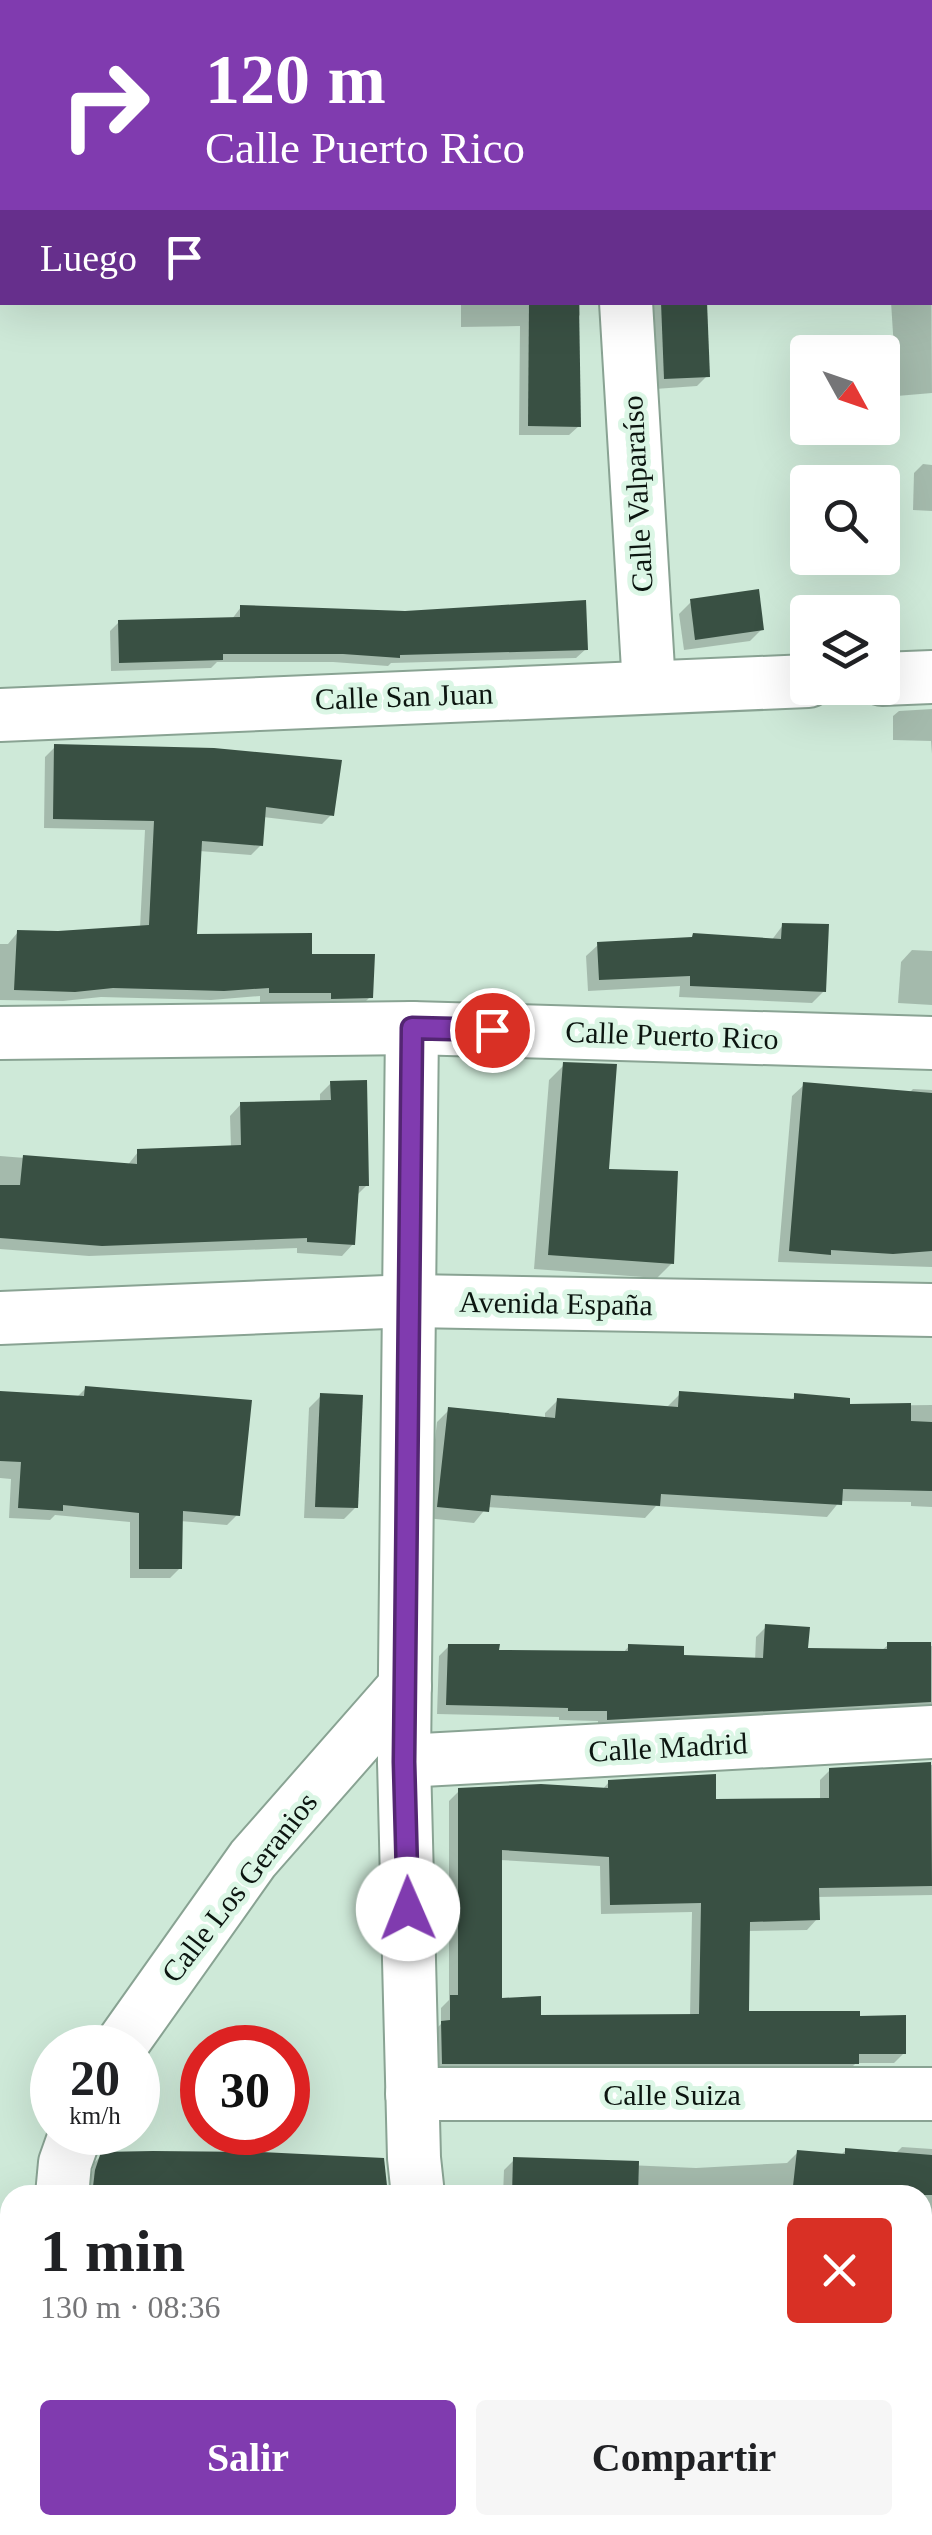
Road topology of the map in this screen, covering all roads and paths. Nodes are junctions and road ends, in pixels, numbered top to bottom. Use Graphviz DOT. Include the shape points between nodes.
graph roads {
  1 [pos="626,305"];
  2 [pos="932,678"];
  3 [pos="900,679"];
  4 [pos="790,682"];
  5 [pos="649,686"];
  6 [pos="0,714"];
  7 [pos="412,1028"];
  8 [pos="0,1033"];
  9 [pos="932,1043"];
  10 [pos="412,1301"];
  11 [pos="932,1310"];
  12 [pos="0,1318"];
  13 [pos="406,1686"];
  14 [pos="932,1732"];
  15 [pos="404,1762"];
  16 [pos="135,2025"];
  17 [pos="412,2094"];
  18 [pos="932,2094"];
  19 [pos="69,2155"];
  20 [pos="63,2185"];
  21 [pos="417,2185"];
  1 -- 5 [label="street, Calle Valparaíso"];
  2 -- 3 [label="street"];
  4 -- 5 [label="street, Calle San Juan"];
  5 -- 6 [label="street, Calle San Juan"];
  7 -- 8 [label="street, Calle Puerto Rico"];
  7 -- 9 [label="street, Calle Puerto Rico"];
  7 -- 10 [label="street"];
  10 -- 11 [label="street, Avenida España"];
  10 -- 12 [label="street, Avenida España"];
  10 -- 13 [label="street"];
  13 -- 15 [label="street"];
  13 -- 16 [label="street, Calle Los Geranios" via="253,1859"];
  14 -- 15 [label="street, Calle Madrid"];
  15 -- 17 [label="street"];
  17 -- 18 [label="street, Calle Suiza"];
  17 -- 21 [label="street"];
  19 -- 20 [label="street"];
}
